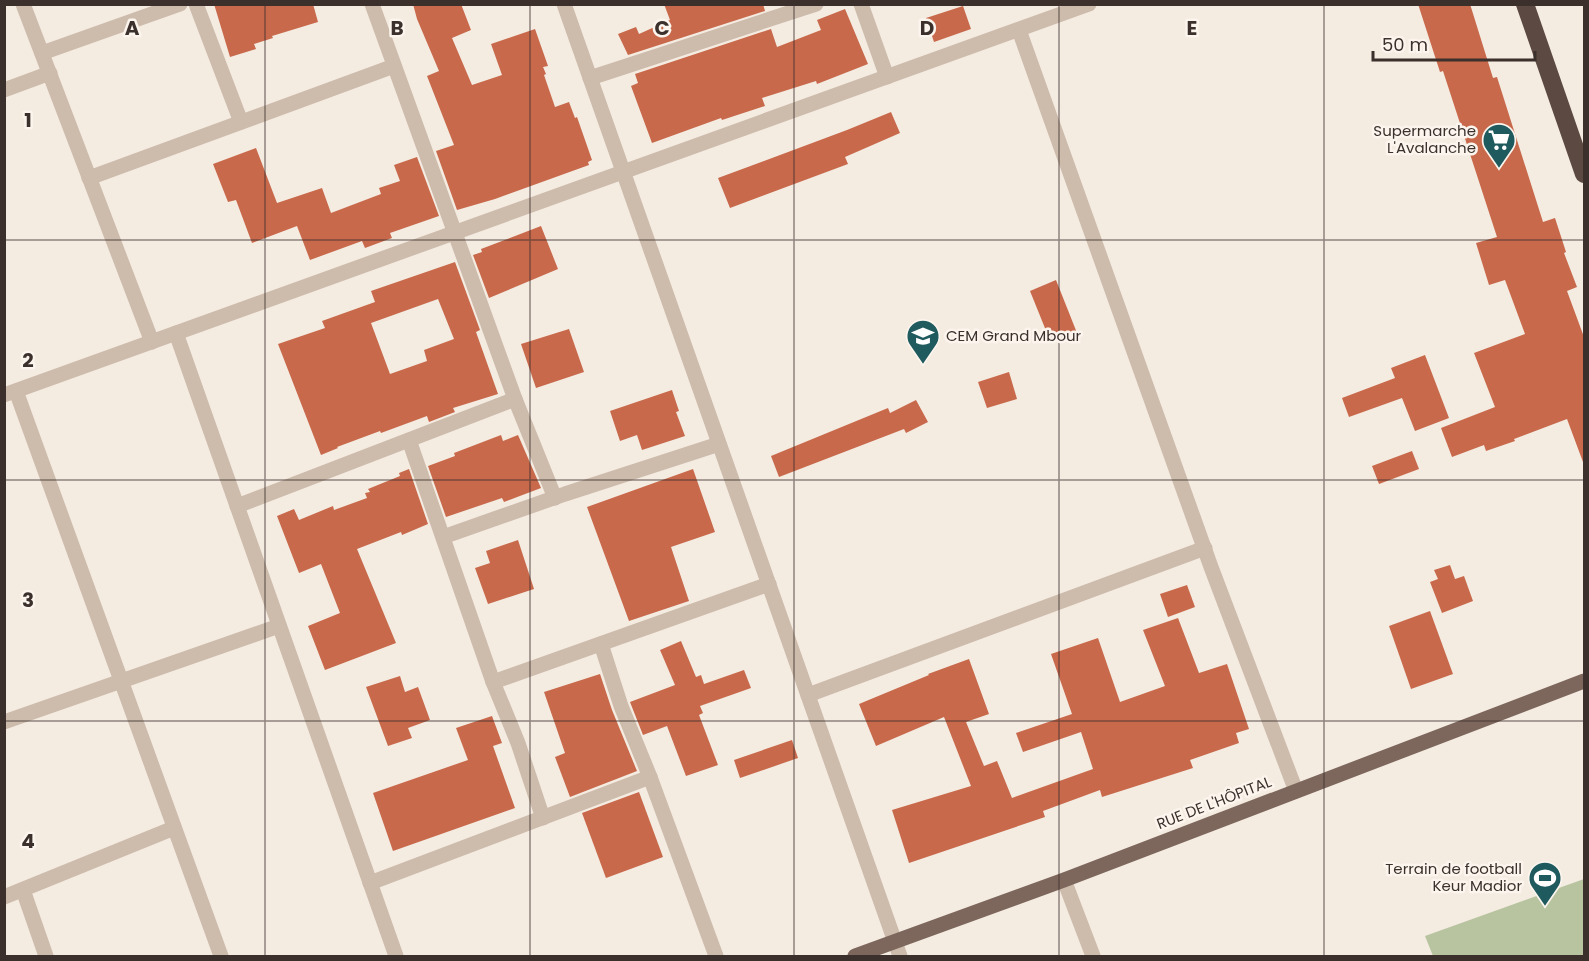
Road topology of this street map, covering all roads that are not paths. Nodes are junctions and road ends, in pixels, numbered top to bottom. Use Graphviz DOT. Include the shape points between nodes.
graph roads {
  1 [pos="23,4"];
  2 [pos="180,4"];
  3 [pos="196,4"];
  4 [pos="372,4"];
  5 [pos="564,4"];
  6 [pos="816,4"];
  7 [pos="861,4"];
  8 [pos="1525,4"];
  9 [pos="1080,6"];
  10 [pos="1019,30"];
  11 [pos="42,53"];
  12 [pos="394,66"];
  13 [pos="50,73"];
  14 [pos="887,77"];
  15 [pos="590,78"];
  16 [pos="4,90"];
  17 [pos="241,122"];
  18 [pos="623,172"];
  19 [pos="1584,174"];
  20 [pos="90,178"];
  21 [pos="455,233"];
  22 [pos="176,333"];
  23 [pos="152,342"];
  24 [pos="10,393"];
  25 [pos="516,399"];
  26 [pos="409,440"];
  27 [pos="719,444"];
  28 [pos="555,498"];
  29 [pos="237,506"];
  30 [pos="443,537"];
  31 [pos="1205,548"];
  32 [pos="769,584"];
  33 [pos="279,626"];
  34 [pos="601,644"];
  35 [pos="121,681"];
  36 [pos="1584,681"];
  37 [pos="494,682"];
  38 [pos="808,695"];
  39 [pos="4,722"];
  40 [pos="650,777"];
  41 [pos="1296,792"];
  42 [pos="543,818"];
  43 [pos="174,828"];
  44 [pos="1064,880"];
  45 [pos="370,883"];
  46 [pos="23,890"];
  47 [pos="4,897"];
  48 [pos="895,942"];
  49 [pos="46,957"];
  50 [pos="221,957"];
  51 [pos="396,957"];
  52 [pos="716,957"];
  53 [pos="855,957"];
  54 [pos="900,957"];
  55 [pos="1093,957"];
  1 -- 11 [label="street"];
  2 -- 11 [label="street"];
  3 -- 17 [label="street"];
  4 -- 12 [label="street"];
  5 -- 15 [label="street"];
  6 -- 15 [label="street"];
  7 -- 14 [label="street"];
  8 -- 19 [label="highway"];
  9 -- 10 [label="street"];
  10 -- 14 [label="street"];
  10 -- 31 [label="street"];
  11 -- 13 [label="street"];
  12 -- 17 [label="street"];
  12 -- 21 [label="street"];
  13 -- 16 [label="street"];
  13 -- 20 [label="street"];
  14 -- 18 [label="street"];
  15 -- 18 [label="street"];
  17 -- 20 [label="street"];
  18 -- 21 [label="street"];
  18 -- 27 [label="street"];
  20 -- 23 [label="street"];
  21 -- 22 [label="street"];
  21 -- 25 [label="street"];
  22 -- 23 [label="street"];
  22 -- 29 [label="street"];
  23 -- 24 [label="street"];
  24 -- 35 [label="street"];
  25 -- 26 [label="street"];
  25 -- 28 [label="street"];
  26 -- 29 [label="street"];
  26 -- 30 [label="street"];
  27 -- 28 [label="street"];
  27 -- 32 [label="street"];
  28 -- 30 [label="street"];
  29 -- 33 [label="street"];
  30 -- 37 [label="street"];
  31 -- 38 [label="street"];
  31 -- 41 [label="street"];
  32 -- 34 [label="street"];
  32 -- 38 [label="street"];
  33 -- 35 [label="street"];
  33 -- 45 [label="street"];
  34 -- 37 [label="street"];
  34 -- 40 [label="street"];
  35 -- 39 [label="street"];
  35 -- 43 [label="street"];
  36 -- 41 [label="main road, RUE DE L'HÔPITAL"];
  37 -- 42 [label="street"];
  38 -- 48 [label="street"];
  40 -- 42 [label="street"];
  40 -- 52 [label="street"];
  41 -- 44 [label="main road, RUE DE L'HÔPITAL"];
  42 -- 45 [label="street"];
  43 -- 46 [label="street"];
  43 -- 50 [label="street"];
  44 -- 48 [label="main road, RUE DE L'HÔPITAL"];
  44 -- 55 [label="street"];
  45 -- 51 [label="street"];
  46 -- 47 [label="street"];
  46 -- 49 [label="street"];
  48 -- 53 [label="main road, RUE DE L'HÔPITAL"];
  48 -- 54 [label="street"];
}
